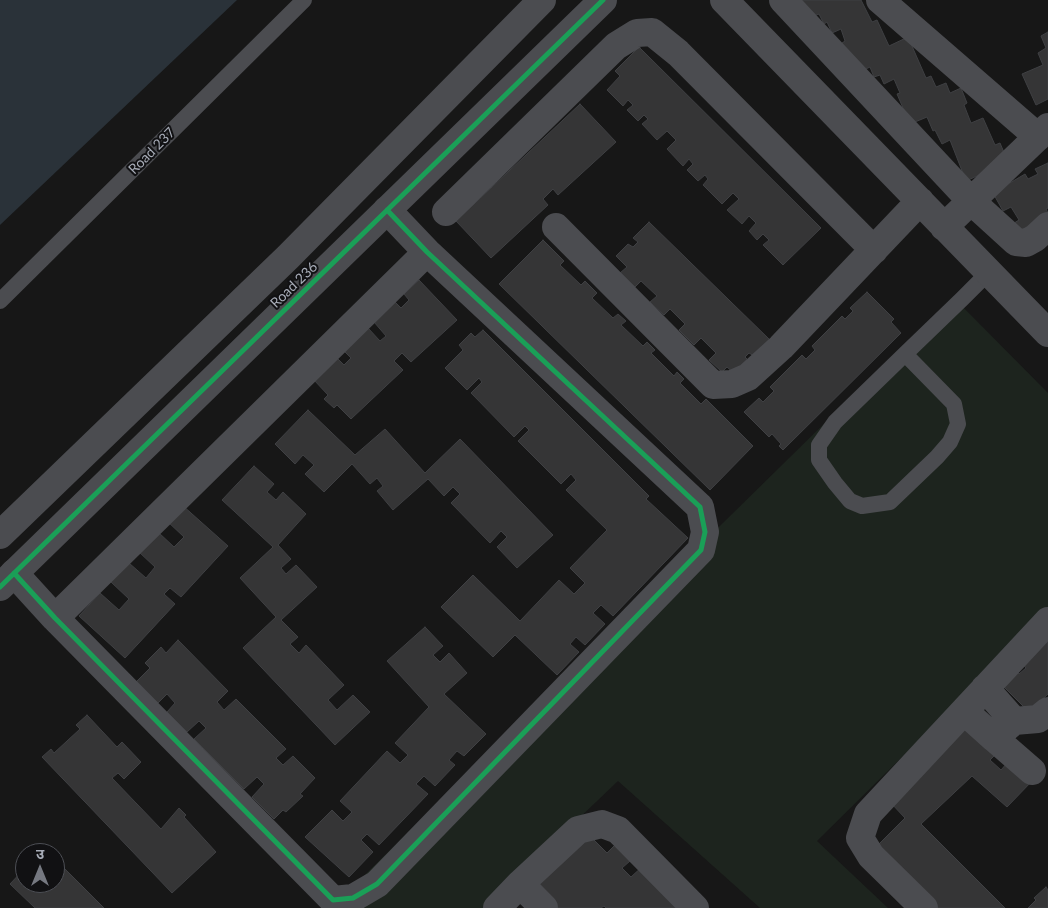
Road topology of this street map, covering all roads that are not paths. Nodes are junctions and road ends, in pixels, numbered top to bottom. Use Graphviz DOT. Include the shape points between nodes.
graph roads {
  1 [pos="304,0"];
  2 [pos="542,0"];
  3 [pos="603,0"];
  4 [pos="724,0"];
  5 [pos="783,0"];
  6 [pos="880,0"];
  7 [pos="1043,132"];
  8 [pos="920,201"];
  9 [pos="971,201"];
  10 [pos="387,210"];
  11 [pos="446,212"];
  12 [pos="1048,226"];
  13 [pos="556,227"];
  14 [pos="944,227"];
  15 [pos="874,250"];
  16 [pos="427,252"];
  17 [pos="989,272"];
  18 [pos="0,301"];
  19 [pos="1048,333"];
  20 [pos="905,354"];
  21 [pos="0,535"];
  22 [pos="7,580"];
  23 [pos="55,618"];
  24 [pos="1048,621"];
  25 [pos="985,688"];
  26 [pos="1048,710"];
  27 [pos="964,711"];
  28 [pos="1014,721"];
  29 [pos="994,738"];
  30 [pos="1032,771"];
  31 [pos="520,884"];
  32 [pos="497,908"];
  33 [pos="544,908"];
  34 [pos="695,908"];
  35 [pos="924,908"];
  1 -- 18 [label="lane, Road 237"];
  2 -- 21 [label="street" via="288,257"];
  3 -- 10 [label="street, Road 236"];
  4 -- 8 [label="street"];
  5 -- 9 [label="street"];
  6 -- 7 [label="street"];
  7 -- 9 [label="street"];
  8 -- 14 [label="street"];
  8 -- 15 [label="street"];
  9 -- 12 [label="street" via="1016,242 1026,243"];
  9 -- 14 [label="street"];
  10 -- 16 [label="street"];
  10 -- 22 [label="street, Road 236"];
  11 -- 15 [label="street" via="616,46 637,33 652,32 678,54"];
  13 -- 15 [label="street" via="713,385 732,384 748,377"];
  14 -- 17 [label="street"];
  16 -- 23 [label="street"];
  16 -- 23 [label="street" via="700,507 705,532 701,550 377,884 353,898 333,900"];
  17 -- 19 [label="street"];
  17 -- 20 [label="lane"];
  20 -- 20 [label="lane" via="835,422 819,446 819,460 835,483 850,501 862,506 890,502 937,457 950,442 958,424 954,404"];
  22 -- 23 [label="street"];
  24 -- 25 [label="street"];
  25 -- 27 [label="street"];
  25 -- 28 [label="street"];
  26 -- 28 [label="street" via="1038,719"];
  27 -- 29 [label="street"];
  27 -- 35 [label="street" via="868,814 860,838 871,856"];
  28 -- 29 [label="street"];
  29 -- 30 [label="street"];
  31 -- 32 [label="street"];
  31 -- 33 [label="street"];
  31 -- 34 [label="street" via="578,830 602,824 618,830"];
}
